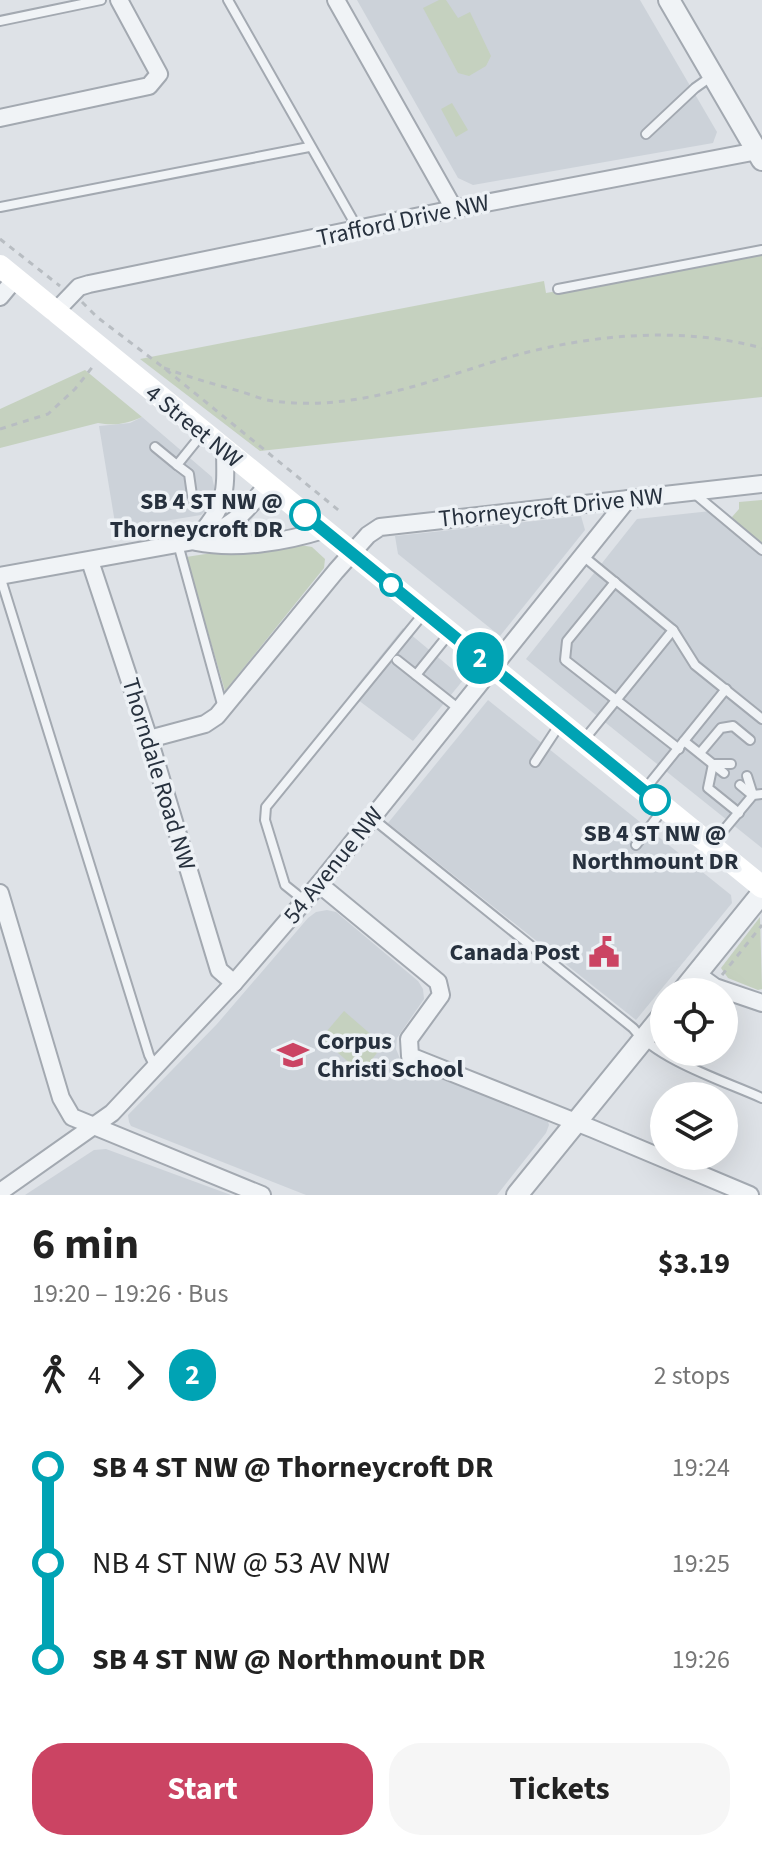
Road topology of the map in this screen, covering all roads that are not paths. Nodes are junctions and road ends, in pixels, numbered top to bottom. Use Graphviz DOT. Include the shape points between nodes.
graph roads {
  1 [pos="101,0"];
  2 [pos="119,0"];
  3 [pos="228,0"];
  4 [pos="336,0"];
  5 [pos="669,0"];
  6 [pos="0,21"];
  7 [pos="713,75"];
  8 [pos="0,118"];
  9 [pos="646,134"];
  10 [pos="309,147"];
  11 [pos="760,154"];
  12 [pos="0,207"];
  13 [pos="454,209"];
  14 [pos="358,229"];
  15 [pos="762,250"];
  16 [pos="8,273"];
  17 [pos="558,289"];
  18 [pos="0,297"];
  19 [pos="55,312"];
  20 [pos="203,434"];
  21 [pos="155,447"];
  22 [pos="225,452"];
  23 [pos="177,465"];
  24 [pos="762,484"];
  25 [pos="267,485"];
  26 [pos="692,492"];
  27 [pos="192,495"];
  28 [pos="628,499"];
  29 [pos="323,530"];
  30 [pos="186,543"];
  31 [pos="762,550"];
  32 [pos="351,553"];
  33 [pos="583,556"];
  34 [pos="90,561"];
  35 [pos="0,576"];
  36 [pos="615,582"];
  37 [pos="425,613"];
  38 [pos="673,630"];
  39 [pos="450,633"];
  40 [pos="397,660"];
  41 [pos="492,668"];
  42 [pos="416,675"];
  43 [pos="726,689"];
  44 [pos="617,701"];
  45 [pos="224,708"];
  46 [pos="459,709"];
  47 [pos="762,719"];
  48 [pos="561,724"];
  49 [pos="149,739"];
  50 [pos="750,740"];
  51 [pos="583,741"];
  52 [pos="682,745"];
  53 [pos="700,753"];
  54 [pos="535,762"];
  55 [pos="713,764"];
  56 [pos="731,764"];
  57 [pos="724,773"];
  58 [pos="747,776"];
  59 [pos="740,785"];
  60 [pos="644,791"];
  61 [pos="757,795"];
  62 [pos="665,808"];
  63 [pos="739,813"];
  64 [pos="372,818"];
  65 [pos="636,845"];
  66 [pos="711,846"];
  67 [pos="319,884"];
  68 [pos="762,890"];
  69 [pos="0,893"];
  70 [pos="305,901"];
  71 [pos="697,974"];
  72 [pos="694,978"];
  73 [pos="234,983"];
  74 [pos="762,1003"];
  75 [pos="650,1031"];
  76 [pos="642,1040"];
  77 [pos="155,1067"];
  78 [pos="762,1098"];
  79 [pos="576,1122"];
  80 [pos="94,1128"];
  81 [pos="0,1191"];
  82 [pos="262,1195"];
  83 [pos="517,1195"];
  84 [pos="750,1195"];
  1 -- 6 [label="lane"];
  2 -- 8 [label="street" via="159,74 149,86"];
  3 -- 10 [label="lane"];
  4 -- 13 [label="street"];
  5 -- 7 [label="street"];
  7 -- 9 [label="lane"];
  7 -- 11 [label="street"];
  10 -- 12 [label="lane"];
  10 -- 14 [label="lane"];
  11 -- 13 [label="street, Trafford Drive NW"];
  13 -- 14 [label="street, Trafford Drive NW"];
  14 -- 19 [label="street, Trafford Drive NW" via="79,287"];
  15 -- 17 [label="lane"];
  16 -- 18 [label="street"];
  16 -- 19 [label="main road, 4 Street NW"];
  19 -- 20 [label="main road, 4 Street NW"];
  20 -- 22 [label="main road, 4 Street NW"];
  20 -- 23 [label="lane"];
  21 -- 23 [label="lane"];
  22 -- 25 [label="main road, 4 Street NW"];
  22 -- 30 [label="street" via="226,492 221,504 212,521"];
  23 -- 27 [label="lane" via="189,474"];
  24 -- 26 [label="street, Thorneycroft Drive NW"];
  25 -- 29 [label="main road, 4 Street NW"];
  25 -- 30 [label="street" via="231,524"];
  26 -- 28 [label="street, Thorneycroft Drive NW"];
  26 -- 31 [label="lane"];
  28 -- 32 [label="street, Thorneycroft Drive NW" via="388,524"];
  28 -- 33 [label="street, 54 Avenue NW"];
  29 -- 30 [label="street" via="227,545"];
  29 -- 32 [label="main road, 4 Street NW"];
  30 -- 34 [label="street"];
  30 -- 45 [label="lane"];
  32 -- 37 [label="main road, 4 Street NW"];
  32 -- 45 [label="street, Thorneycroft Drive NW"];
  33 -- 36 [label="lane"];
  33 -- 41 [label="street, 54 Avenue NW"];
  34 -- 35 [label="street"];
  34 -- 49 [label="street, Thorndale Road NW"];
  35 -- 77 [label="lane"];
  36 -- 38 [label="lane"];
  36 -- 44 [label="lane" via="567,641 565,660"];
  37 -- 39 [label="main road, 4 Street NW"];
  37 -- 70 [label="lane" via="266,807 265,820 285,885"];
  38 -- 43 [label="lane" via="695,665"];
  38 -- 44 [label="lane"];
  39 -- 41 [label="main road, 4 Street NW"];
  39 -- 42 [label="lane"];
  40 -- 42 [label="lane"];
  41 -- 46 [label="street, 54 Avenue NW"];
  41 -- 48 [label="main road, 4 Street NW"];
  42 -- 46 [label="lane"];
  43 -- 47 [label="lane"];
  43 -- 52 [label="lane"];
  44 -- 51 [label="lane"];
  44 -- 52 [label="lane"];
  45 -- 49 [label="street, Thorneycroft Drive NW" via="205,724"];
  46 -- 64 [label="street, 54 Avenue NW"];
  48 -- 51 [label="main road, 4 Street NW"];
  48 -- 54 [label="lane"];
  49 -- 73 [label="street, Thorndale Road NW" via="219,970"];
  50 -- 53 [label="lane" via="733,726 721,728"];
  51 -- 60 [label="main road, 4 Street NW"];
  52 -- 53 [label="lane"];
  52 -- 60 [label="lane"];
  53 -- 55 [label="lane"];
  55 -- 56 [label="lane"];
  55 -- 57 [label="lane"];
  55 -- 63 [label="lane" via="708,788"];
  58 -- 61 [label="lane"];
  59 -- 61 [label="lane"];
  60 -- 62 [label="main road, 4 Street NW"];
  61 -- 63 [label="lane"];
  62 -- 65 [label="lane"];
  62 -- 66 [label="main road, 4 Street NW"];
  63 -- 66 [label="lane"];
  64 -- 67 [label="street, 54 Avenue NW"];
  64 -- 76 [label="lane"];
  66 -- 68 [label="main road, 4 Street NW"];
  67 -- 70 [label="street, 54 Avenue NW"];
  67 -- 79 [label="street" via="438,982 441,995 409,1039 410,1056"];
  68 -- 71 [label="street"];
  69 -- 80 [label="street" via="61,1098 72,1117"];
  70 -- 73 [label="street, 54 Avenue NW"];
  71 -- 72 [label="street"];
  71 -- 74 [label="street" via="715,987"];
  73 -- 77 [label="street, 54 Avenue NW"];
  75 -- 76 [label="street"];
  76 -- 78 [label="lane"];
  76 -- 79 [label="street"];
  77 -- 80 [label="street, 54 Avenue NW"];
  79 -- 83 [label="street"];
  79 -- 84 [label="street"];
  80 -- 81 [label="street, 54 Avenue NW"];
  80 -- 82 [label="street"];
}
